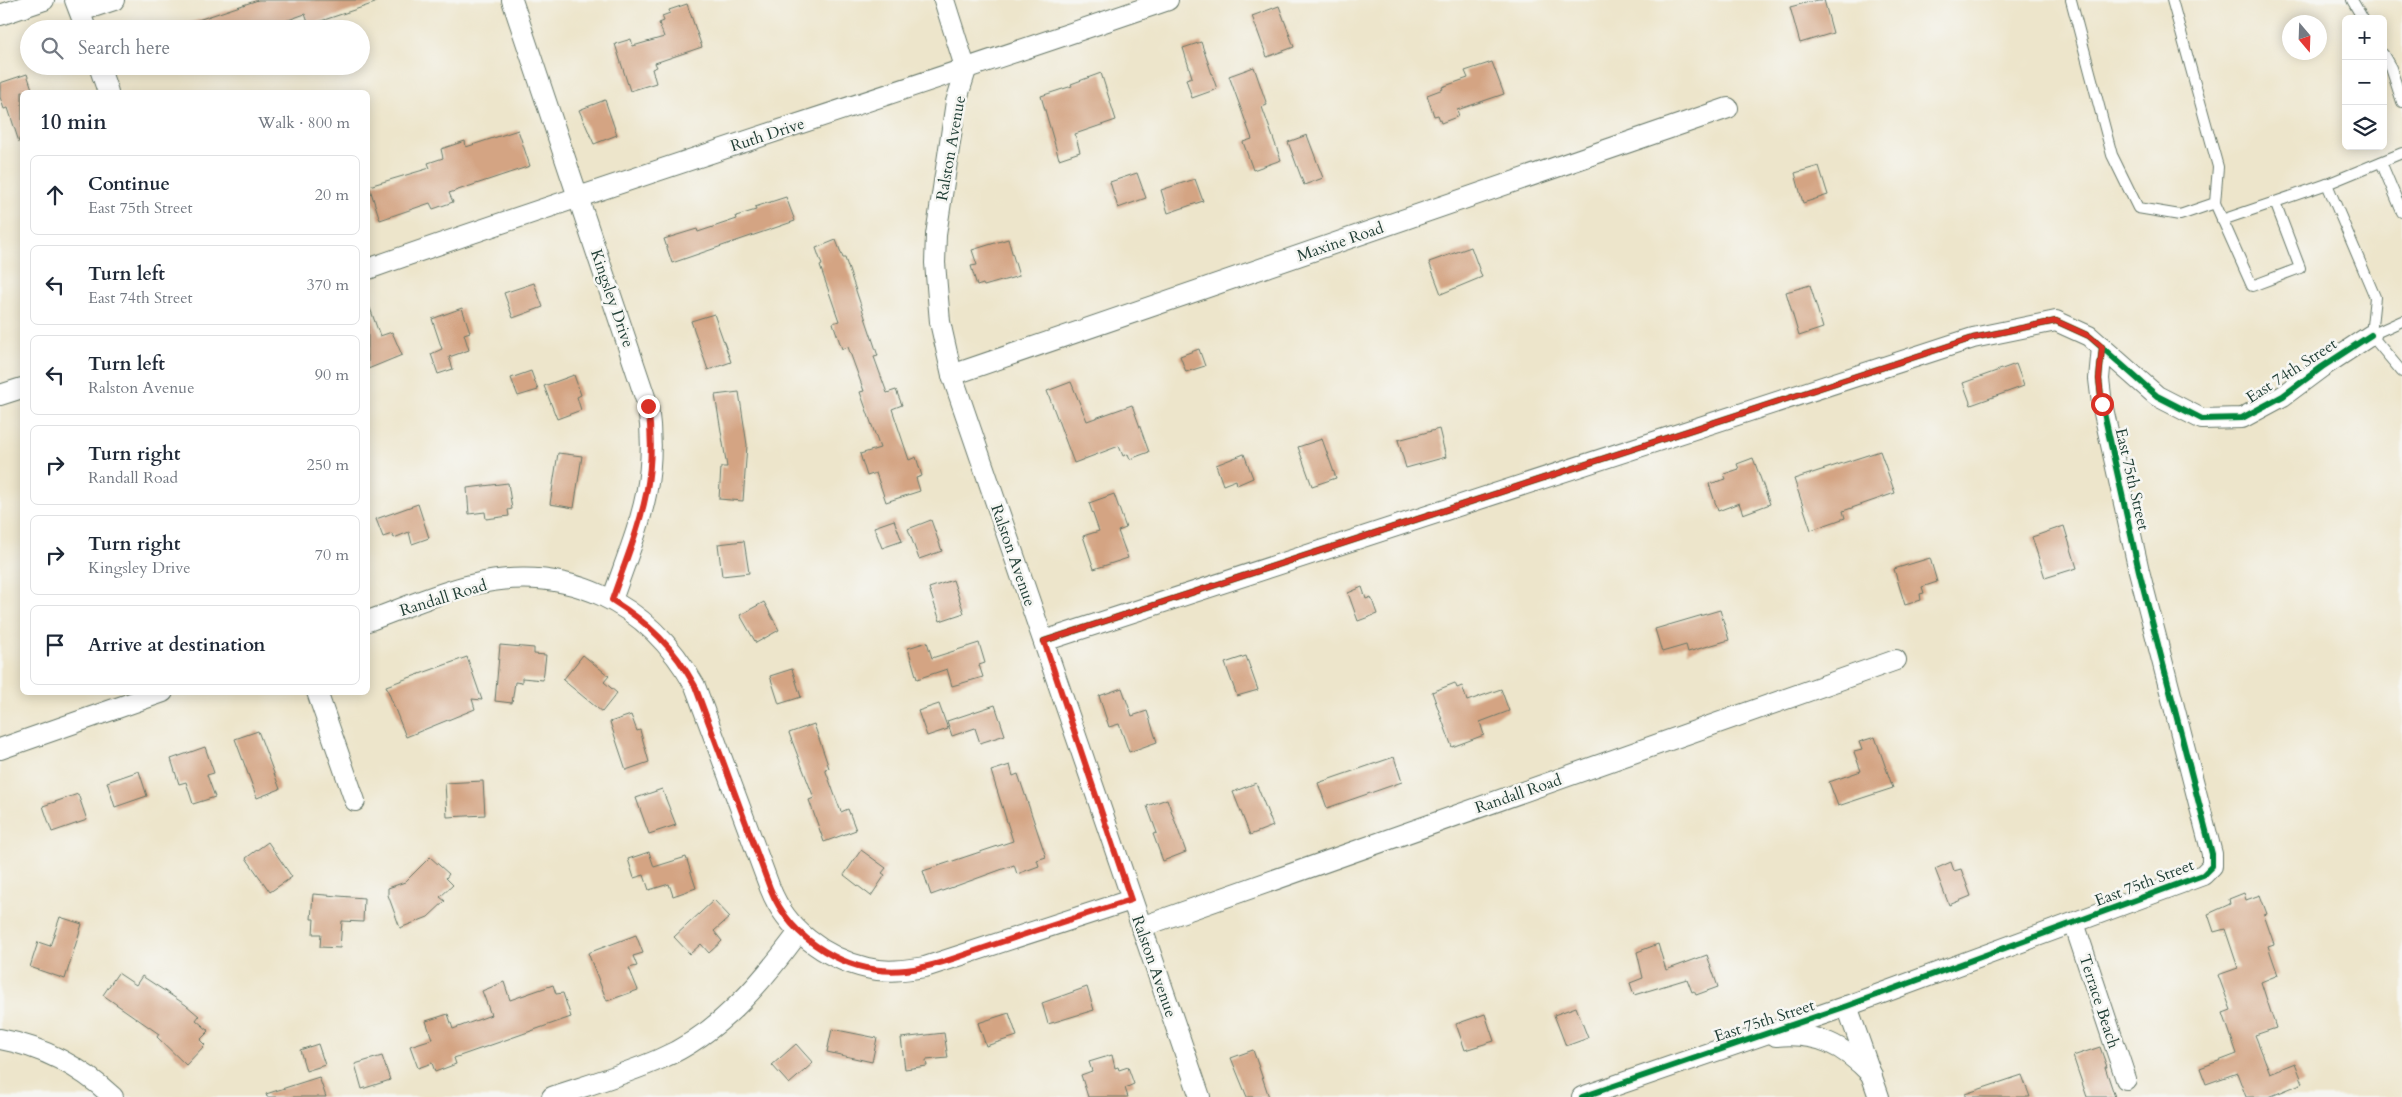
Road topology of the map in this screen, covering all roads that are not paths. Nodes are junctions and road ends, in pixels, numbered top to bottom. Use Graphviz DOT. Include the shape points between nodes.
graph roads {
  1 [pos="44,0"];
  2 [pos="114,0"];
  3 [pos="512,0"];
  4 [pos="944,0"];
  5 [pos="1168,0"];
  6 [pos="2071,0"];
  7 [pos="2172,0"];
  8 [pos="2352,0"];
  9 [pos="81,13"];
  10 [pos="0,15"];
  11 [pos="2361,15"];
  12 [pos="2386,60"];
  13 [pos="966,70"];
  14 [pos="102,75"];
  15 [pos="107,90"];
  16 [pos="2402,102"];
  17 [pos="1728,108"];
  18 [pos="2402,153"];
  19 [pos="2381,162"];
  20 [pos="2327,184"];
  21 [pos="578,195"];
  22 [pos="2275,202"];
  23 [pos="2215,203"];
  24 [pos="2402,212"];
  25 [pos="2222,220"];
  26 [pos="370,268"];
  27 [pos="2402,321"];
  28 [pos="2371,335"];
  29 [pos="2102,347"];
  30 [pos="2402,372"];
  31 [pos="952,375"];
  32 [pos="20,389"];
  33 [pos="0,395"];
  34 [pos="612,600"];
  35 [pos="370,620"];
  36 [pos="1044,641"];
  37 [pos="1896,660"];
  38 [pos="154,695"];
  39 [pos="318,695"];
  40 [pos="0,749"];
  41 [pos="355,801"];
  42 [pos="1131,900"];
  43 [pos="2074,923"];
  44 [pos="1141,927"];
  45 [pos="799,932"];
  46 [pos="1847,1006"];
  47 [pos="0,1039"];
  48 [pos="1747,1041"];
  49 [pos="1872,1074"];
  50 [pos="2126,1079"];
  51 [pos="113,1097"];
  52 [pos="552,1097"];
  53 [pos="1200,1097"];
  54 [pos="1582,1097"];
  55 [pos="1879,1097"];
  1 -- 10 [label="street"];
  2 -- 9 [label="street"];
  3 -- 21 [label="street, Kingsley Drive"];
  4 -- 13 [label="street"];
  5 -- 13 [label="street, Ruth Drive"];
  6 -- 23 [label="lane" via="2112,155 2138,208 2180,215"];
  7 -- 23 [label="lane" via="2218,168"];
  8 -- 11 [label="lane"];
  12 -- 16 [label="lane"];
  13 -- 21 [label="street, Ruth Drive"];
  13 -- 31 [label="street, Ralston Avenue" via="956,102 936,235 940,322"];
  14 -- 15 [label="street"];
  17 -- 31 [label="street, Maxine Road"];
  18 -- 19 [label="lane"];
  19 -- 20 [label="lane"];
  19 -- 24 [label="lane"];
  20 -- 22 [label="lane"];
  20 -- 28 [label="lane" via="2375,297"];
  21 -- 26 [label="street, Ruth Drive"];
  21 -- 34 [label="street, Kingsley Drive" via="643,387 652,435 652,470 646,503"];
  22 -- 25 [label="lane"];
  22 -- 25 [label="lane" via="2300,268 2252,286"];
  23 -- 25 [label="lane"];
  27 -- 28 [label="lane"];
  28 -- 29 [label="street, East 74th Street" via="2283,396 2242,418 2202,419 2194,415 2157,396"];
  28 -- 30 [label="lane"];
  29 -- 36 [label="street, East 74th Street" via="2089,336 2056,321 1973,338"];
  29 -- 43 [label="street, East 75th Street" via="2099,379 2102,404 2139,570 2212,854 2212,866 2203,875"];
  31 -- 36 [label="street, Ralston Avenue"];
  32 -- 33 [label="street"];
  34 -- 35 [label="street, Randall Road" via="576,585 538,578 509,579 471,585"];
  34 -- 45 [label="street, Randall Road" via="636,614 664,639 695,686 772,893"];
  36 -- 42 [label="street, Ralston Avenue"];
  37 -- 44 [label="street, Randall Road"];
  38 -- 40 [label="street"];
  39 -- 41 [label="street"];
  42 -- 44 [label="street, Ralston Avenue"];
  42 -- 45 [label="street, Randall Road" via="925,967 905,970 876,970 848,962 830,955"];
  43 -- 46 [label="street, East 75th Street"];
  43 -- 50 [label="street, Terrace Beach"];
  44 -- 53 [label="street, Ralston Avenue"];
  45 -- 52 [label="street" via="771,970 732,1012 694,1040 661,1059"];
  46 -- 48 [label="street, East 75th Street"];
  46 -- 49 [label="street"];
  47 -- 51 [label="street" via="21,1043 64,1060"];
  48 -- 49 [label="street" via="1785,1035 1828,1041 1854,1057"];
  48 -- 54 [label="street, East 75th Street"];
  49 -- 55 [label="street"];
}
